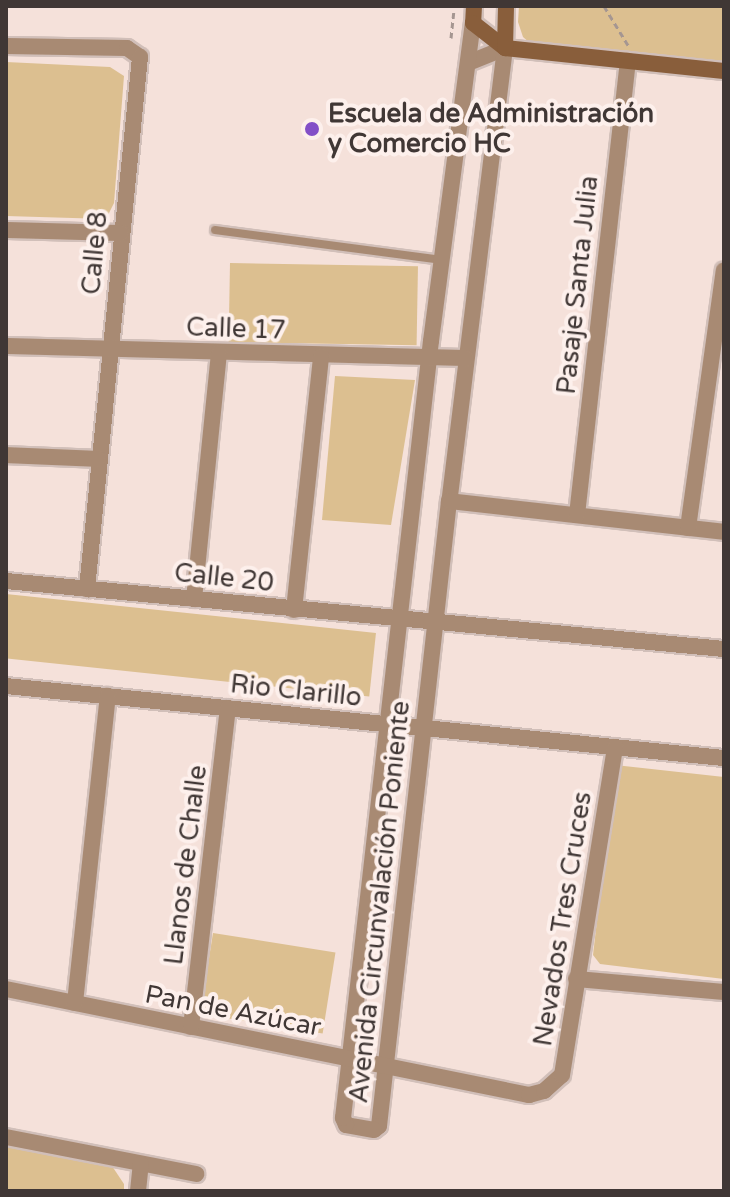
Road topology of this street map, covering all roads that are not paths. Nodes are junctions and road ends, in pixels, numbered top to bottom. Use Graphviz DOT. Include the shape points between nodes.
graph roads {
  1 [pos="506,6"];
  2 [pos="473,14"];
  3 [pos="6,46"];
  4 [pos="505,48"];
  5 [pos="469,55"];
  6 [pos="628,61"];
  7 [pos="724,71"];
  8 [pos="6,230"];
  9 [pos="215,230"];
  10 [pos="121,233"];
  11 [pos="442,260"];
  12 [pos="724,270"];
  13 [pos="6,346"];
  14 [pos="110,349"];
  15 [pos="219,353"];
  16 [pos="321,356"];
  17 [pos="429,358"];
  18 [pos="466,358"];
  19 [pos="6,455"];
  20 [pos="98,459"];
  21 [pos="449,501"];
  22 [pos="577,515"];
  23 [pos="688,528"];
  24 [pos="724,532"];
  25 [pos="6,581"];
  26 [pos="87,589"];
  27 [pos="194,599"];
  28 [pos="294,610"];
  29 [pos="400,620"];
  30 [pos="436,622"];
  31 [pos="724,649"];
  32 [pos="6,686"];
  33 [pos="108,696"];
  34 [pos="228,708"];
  35 [pos="388,724"];
  36 [pos="424,728"];
  37 [pos="615,747"];
  38 [pos="724,758"];
  39 [pos="576,979"];
  40 [pos="6,989"];
  41 [pos="724,992"];
  42 [pos="75,1003"];
  43 [pos="191,1027"];
  44 [pos="350,1059"];
  45 [pos="386,1066"];
  46 [pos="544,1091"];
  47 [pos="6,1137"];
  48 [pos="141,1164"];
  49 [pos="196,1174"];
  50 [pos="138,1191"];
  1 -- 4 [label="street"];
  2 -- 4 [label="street"];
  2 -- 5 [label="street, Avenida Circunvalación Poniente"];
  3 -- 10 [label="street, Calle 8" via="127,48 140,57"];
  4 -- 5 [label="street"];
  4 -- 6 [label="street"];
  4 -- 18 [label="street, Avenida Circunvalación Poniente"];
  5 -- 11 [label="street, Avenida Circunvalación Poniente"];
  6 -- 7 [label="street"];
  6 -- 22 [label="street, Pasaje Santa Julia"];
  8 -- 10 [label="street"];
  9 -- 11 [label="lane"];
  10 -- 14 [label="street, Calle 8"];
  11 -- 17 [label="street, Avenida Circunvalación Poniente"];
  12 -- 23 [label="street"];
  13 -- 14 [label="street, Calle 17"];
  14 -- 15 [label="street, Calle 17"];
  14 -- 20 [label="street, Calle 8"];
  15 -- 16 [label="street, Calle 17"];
  15 -- 27 [label="street"];
  16 -- 17 [label="street, Calle 17"];
  16 -- 28 [label="street"];
  17 -- 18 [label="street, Calle 17"];
  17 -- 29 [label="street, Avenida Circunvalación Poniente"];
  18 -- 21 [label="street, Avenida Circunvalación Poniente"];
  19 -- 20 [label="street"];
  20 -- 26 [label="street, Calle 8"];
  21 -- 22 [label="street"];
  21 -- 30 [label="street, Avenida Circunvalación Poniente"];
  22 -- 23 [label="street"];
  23 -- 24 [label="street"];
  25 -- 26 [label="street, Calle 20"];
  26 -- 27 [label="street, Calle 20"];
  27 -- 28 [label="street, Calle 20"];
  28 -- 29 [label="street, Calle 20"];
  29 -- 30 [label="street, Calle 20"];
  29 -- 35 [label="street, Avenida Circunvalación Poniente"];
  30 -- 31 [label="street, Calle 20"];
  30 -- 36 [label="street, Avenida Circunvalación Poniente"];
  32 -- 33 [label="street, Rio Clarillo"];
  33 -- 34 [label="street, Rio Clarillo"];
  33 -- 42 [label="street"];
  34 -- 35 [label="street, Rio Clarillo"];
  34 -- 43 [label="street, Llanos de Challe"];
  35 -- 36 [label="street, Rio Clarillo"];
  35 -- 44 [label="street, Avenida Circunvalación Poniente"];
  36 -- 37 [label="street, Rio Clarillo"];
  36 -- 45 [label="street, Avenida Circunvalación Poniente"];
  37 -- 38 [label="street, Rio Clarillo"];
  37 -- 39 [label="street, Nevados Tres Cruces"];
  39 -- 41 [label="street"];
  39 -- 46 [label="street, Nevados Tres Cruces" via="562,1075"];
  40 -- 42 [label="street, Pan de Azúcar"];
  42 -- 43 [label="street, Pan de Azúcar"];
  43 -- 44 [label="street, Pan de Azúcar"];
  44 -- 45 [label="street, Pan de Azúcar"];
  44 -- 45 [label="street, Avenida Circunvalación Poniente" via="346,1125 374,1130 379,1126"];
  45 -- 46 [label="street, Pan de Azúcar" via="529,1095"];
  47 -- 48 [label="street"];
  48 -- 49 [label="street"];
  48 -- 50 [label="street"];
}
